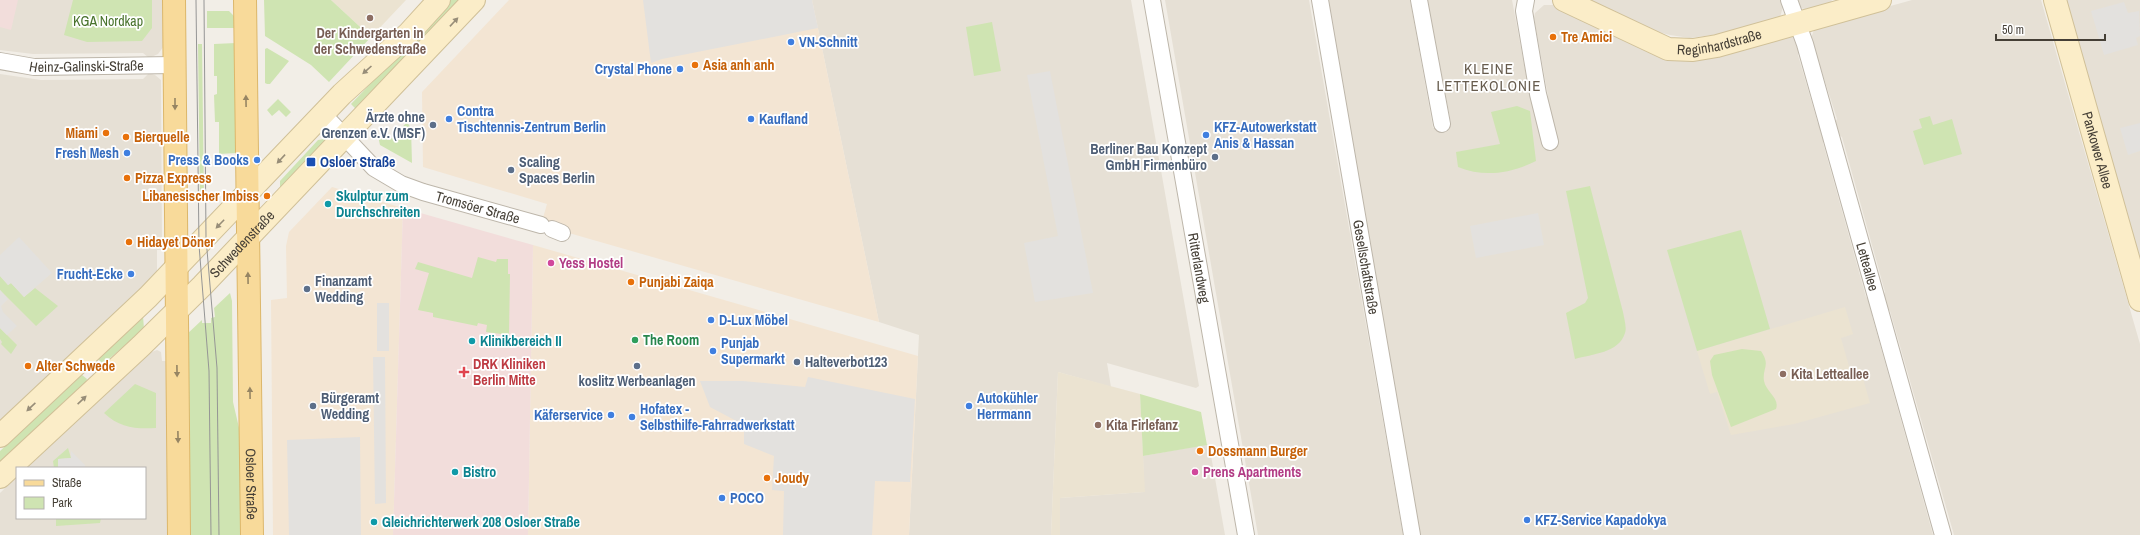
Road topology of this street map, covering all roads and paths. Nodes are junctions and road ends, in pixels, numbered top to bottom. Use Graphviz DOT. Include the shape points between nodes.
graph roads {
  1 [pos="174,0"];
  2 [pos="245,0"];
  3 [pos="439,0"];
  4 [pos="474,0"];
  5 [pos="1152,0"];
  6 [pos="1320,0"];
  7 [pos="1419,0"];
  8 [pos="1526,0"];
  9 [pos="1564,0"];
  10 [pos="1789,0"];
  11 [pos="1880,0"];
  12 [pos="2055,0"];
  13 [pos="1798,22"];
  14 [pos="0,61"];
  15 [pos="174,65"];
  16 [pos="322,114"];
  17 [pos="1442,124"];
  18 [pos="345,137"];
  19 [pos="1550,142"];
  20 [pos="247,196"];
  21 [pos="552,229"];
  22 [pos="247,239"];
  23 [pos="176,269"];
  24 [pos="2140,300"];
  25 [pos="176,312"];
  26 [pos="0,436"];
  27 [pos="0,477"];
  28 [pos="179,535"];
  29 [pos="252,535"];
  30 [pos="1246,535"];
  31 [pos="1412,535"];
  32 [pos="1943,535"];
  1 -- 15 [label="main road"];
  20 -- 2 [label="main road, Osloer Straße, one-way"];
  3 -- 16 [label="main road, one-way" via="409,33"];
  18 -- 4 [label="main road, Schwedenstraße, one-way"];
  5 -- 30 [label="street, Ritterlandweg"];
  6 -- 31 [label="street, Gesellschaftstraße"];
  7 -- 17 [label="street"];
  8 -- 19 [label="street" via="1524,11 1538,94"];
  9 -- 13 [label="main road, Reginhardstraße" via="1668,49 1693,50 1717,46"];
  10 -- 13 [label="street, Letteallee"];
  11 -- 13 [label="main road, Reginhardstraße"];
  12 -- 24 [label="main road, Pankower Allee"];
  13 -- 32 [label="street, Letteallee"];
  14 -- 15 [label="street, Heinz-Galinski-Straße" via="34,67"];
  15 -- 23 [label="main road, one-way"];
  16 -- 18 [label="street, Tromsöer Straße"];
  16 -- 20 [label="main road, one-way"];
  18 -- 21 [label="street, Tromsöer Straße" via="374,168 400,184"];
  18 -- 22 [label="main road, Schwedenstraße"];
  20 -- 22 [label="main road, Osloer Straße"];
  20 -- 23 [label="main road, one-way"];
  22 -- 25 [label="main road, Schwedenstraße"];
  29 -- 22 [label="main road, Osloer Straße, one-way"];
  23 -- 25 [label="main road"];
  23 -- 26 [label="main road, one-way"];
  27 -- 25 [label="main road, Schwedenstraße, one-way"];
  25 -- 28 [label="main road, one-way"];
}
